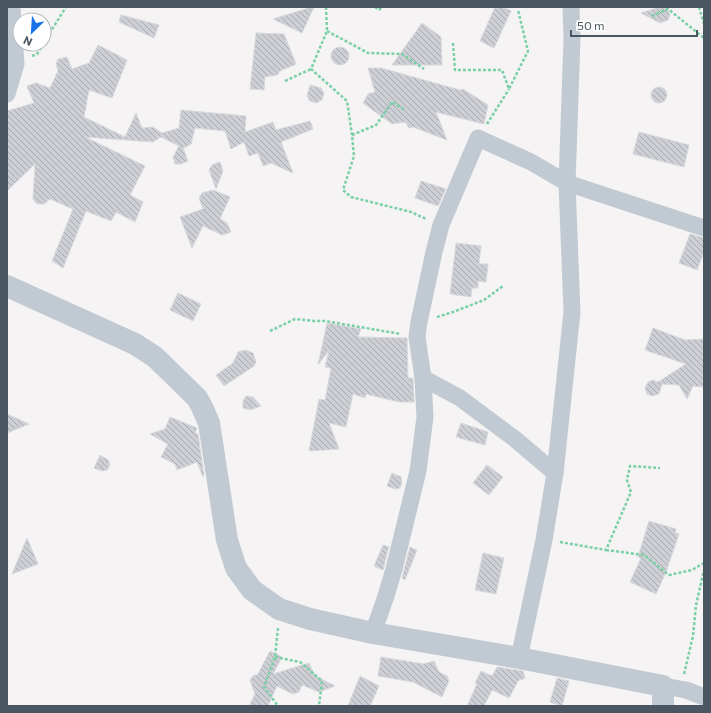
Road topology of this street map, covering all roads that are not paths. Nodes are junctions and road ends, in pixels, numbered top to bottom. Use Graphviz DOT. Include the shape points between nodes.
graph roads {
  1 [pos="12,7"];
  2 [pos="571,7"];
  3 [pos="7,94"];
  4 [pos="567,183"];
  5 [pos="704,228"];
  6 [pos="7,286"];
  7 [pos="422,378"];
  8 [pos="554,473"];
  9 [pos="373,633"];
  10 [pos="519,658"];
  11 [pos="663,696"];
  12 [pos="704,697"];
  1 -- 3 [label="street" via="16,64"];
  2 -- 4 [label="street"];
  4 -- 5 [label="street"];
  4 -- 7 [label="street" via="531,162 478,138 441,225 434,252 418,329"];
  4 -- 8 [label="street" via="572,312"];
  6 -- 9 [label="street" via="135,344 154,357 196,398 209,423 227,540 236,568 252,590 279,609 310,620"];
  7 -- 8 [label="street" via="460,398 515,439"];
  7 -- 9 [label="street" via="425,417 418,471 392,576"];
  8 -- 10 [label="street" via="544,540"];
  9 -- 10 [label="street"];
  10 -- 11 [label="street"];
  11 -- 12 [label="street" via="686,690"];
}
